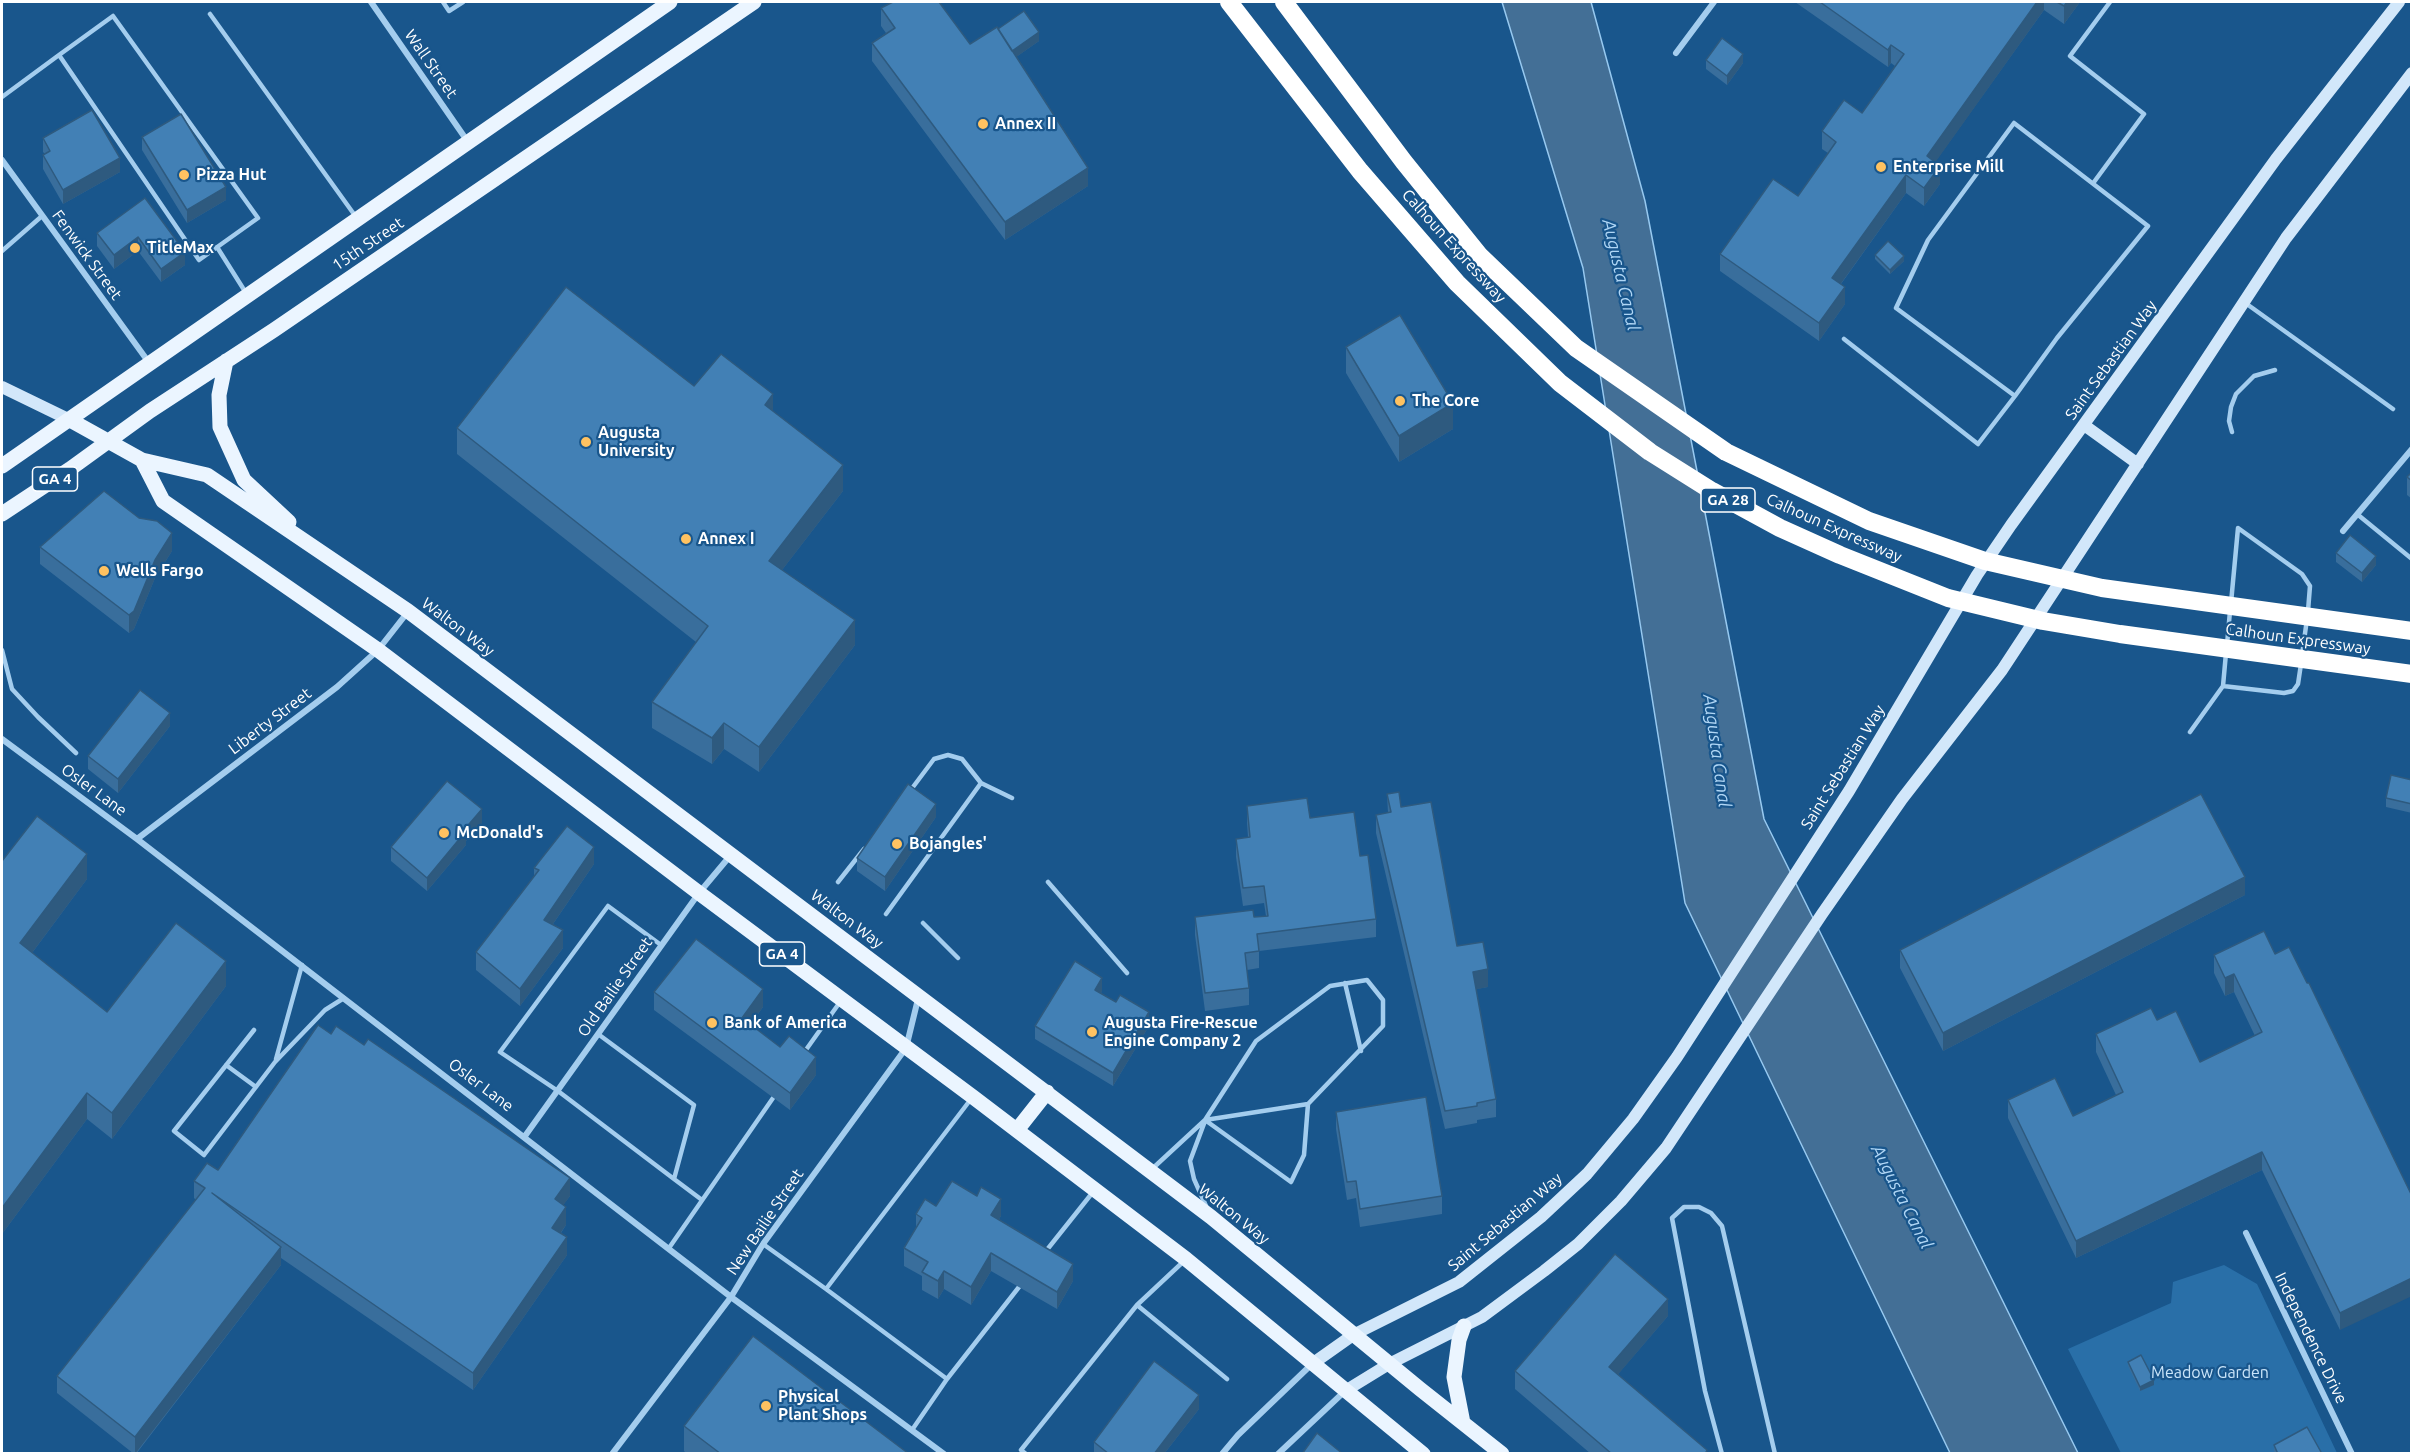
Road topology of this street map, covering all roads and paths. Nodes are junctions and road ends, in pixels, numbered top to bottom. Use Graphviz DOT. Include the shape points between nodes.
graph roads {
  1 [pos="371,2"];
  2 [pos="443,2"];
  3 [pos="463,2"];
  4 [pos="670,2"];
  5 [pos="754,2"];
  6 [pos="1229,2"];
  7 [pos="1284,2"];
  8 [pos="1714,2"];
  9 [pos="2110,2"];
  10 [pos="2399,2"];
  11 [pos="210,14"];
  12 [pos="1676,53"];
  13 [pos="59,55"];
  14 [pos="2412,73"];
  15 [pos="2,97"];
  16 [pos="468,142"];
  17 [pos="2,160"];
  18 [pos="2094,182"];
  19 [pos="42,216"];
  20 [pos="358,220"];
  21 [pos="217,247"];
  22 [pos="2,251"];
  23 [pos="248,296"];
  24 [pos="2244,302"];
  25 [pos="1844,339"];
  26 [pos="226,361"];
  27 [pos="150,365"];
  28 [pos="2275,370"];
  29 [pos="2,387"];
  30 [pos="2015,396"];
  31 [pos="2393,409"];
  32 [pos="70,420"];
  33 [pos="2084,425"];
  34 [pos="2232,432"];
  35 [pos="107,442"];
  36 [pos="2412,449"];
  37 [pos="142,460"];
  38 [pos="2138,464"];
  39 [pos="2,466"];
  40 [pos="2,514"];
  41 [pos="2357,514"];
  42 [pos="2343,531"];
  43 [pos="324,555"];
  44 [pos="2412,559"];
  45 [pos="408,611"];
  46 [pos="2412,631"];
  47 [pos="2,650"];
  48 [pos="378,650"];
  49 [pos="2412,674"];
  50 [pos="2223,686"];
  51 [pos="2190,732"];
  52 [pos="2,739"];
  53 [pos="76,753"];
  54 [pos="981,783"];
  55 [pos="905,797"];
  56 [pos="1012,798"];
  57 [pos="137,839"];
  58 [pos="868,844"];
  59 [pos="730,856"];
  60 [pos="838,882"];
  61 [pos="1048,882"];
  62 [pos="699,893"];
  63 [pos="886,914"];
  64 [pos="923,923"];
  65 [pos="661,945"];
  66 [pos="958,958"];
  67 [pos="302,965"];
  68 [pos="1127,973"];
  69 [pos="1345,983"];
  70 [pos="919,995"];
  71 [pos="344,998"];
  72 [pos="843,998"];
  73 [pos="254,1030"];
  74 [pos="598,1034"];
  75 [pos="906,1048"];
  76 [pos="1361,1051"];
  77 [pos="798,1061"];
  78 [pos="275,1062"];
  79 [pos="226,1065"];
  80 [pos="256,1087"];
  81 [pos="558,1091"];
  82 [pos="1047,1092"];
  83 [pos="973,1097"];
  84 [pos="773,1098"];
  85 [pos="1308,1104"];
  86 [pos="1205,1120"];
  87 [pos="1017,1130"];
  88 [pos="525,1136"];
  89 [pos="1150,1171"];
  90 [pos="674,1179"];
  91 [pos="1094,1190"];
  92 [pos="702,1200"];
  93 [pos="1211,1217"];
  94 [pos="2246,1233"];
  95 [pos="763,1244"];
  96 [pos="669,1248"];
  97 [pos="1186,1259"];
  98 [pos="1039,1261"];
  99 [pos="1019,1287"];
  100 [pos="826,1289"];
  101 [pos="731,1297"];
  102 [pos="1137,1305"];
  103 [pos="1464,1326"];
  104 [pos="1353,1335"];
  105 [pos="1312,1364"];
  106 [pos="1389,1364"];
  107 [pos="946,1379"];
  108 [pos="1227,1379"];
  109 [pos="1345,1391"];
  110 [pos="1463,1423"];
  111 [pos="912,1430"];
  112 [pos="612,1454"];
  113 [pos="944,1454"];
  114 [pos="1026,1454"];
  115 [pos="1222,1454"];
  116 [pos="1278,1454"];
  117 [pos="1423,1454"];
  118 [pos="1502,1454"];
  119 [pos="1722,1454"];
  120 [pos="1775,1454"];
  121 [pos="2352,1454"];
  1 -- 16 [label="street, Wall Street"];
  2 -- 3 [label="lane" via="449,10"];
  4 -- 16 [label="main road, 15th Street"];
  5 -- 26 [label="main road, 15th Street"];
  6 -- 49 [label="highway, Calhoun Expressway / GA 28, bridge" via="1360,171 1457,283 1560,383 1650,452 1712,491 1840,555 1948,598 2109,633"];
  7 -- 46 [label="highway, Calhoun Expressway / GA 28, bridge" via="1479,255 1575,348 1726,453 1869,521 1985,561 2102,588"];
  8 -- 12 [label="street"];
  9 -- 18 [label="lane" via="2070,56 2144,114"];
  10 -- 33 [label="main road, Saint Sebastian Way" via="2276,159"];
  11 -- 20 [label="lane"];
  13 -- 15 [label="lane"];
  13 -- 21 [label="lane" via="200,260"];
  13 -- 21 [label="lane" via="113,16 258,218"];
  14 -- 24 [label="main road" via="2286,238"];
  16 -- 20 [label="main road, 15th Street"];
  17 -- 19 [label="street, Fenwick Street"];
  18 -- 30 [label="lane" via="2148,226"];
  18 -- 30 [label="lane" via="2014,123 1928,240 1896,308"];
  19 -- 22 [label="lane"];
  19 -- 27 [label="street, Fenwick Street"];
  20 -- 23 [label="main road, 15th Street"];
  21 -- 23 [label="lane"];
  23 -- 27 [label="main road, 15th Street"];
  24 -- 31 [label="lane"];
  24 -- 38 [label="main road"];
  25 -- 30 [label="lane" via="1978,444"];
  26 -- 35 [label="main road, 15th Street"];
  26 -- 43 [label="main road" via="219,395 220,427 244,480"];
  27 -- 32 [label="main road, 15th Street"];
  28 -- 34 [label="lane" via="2254,376 2236,394 2230,407"];
  29 -- 32 [label="main road, Walton Way"];
  32 -- 35 [label="main road, Walton Way"];
  32 -- 39 [label="main road, 15th Street / GA 4"];
  33 -- 38 [label="main road"];
  33 -- 104 [label="main road, Saint Sebastian Way, bridge" via="1977,575 1849,791 1633,1119 1587,1174 1542,1217 1460,1282"];
  35 -- 37 [label="main road, Walton Way"];
  35 -- 40 [label="main road, 15th Street / GA 4"];
  36 -- 41 [label="street"];
  37 -- 43 [label="main road, Walton Way" via="207,475"];
  37 -- 48 [label="main road, GA 4" via="163,501"];
  38 -- 103 [label="main road, bridge" via="2002,670 1902,799 1666,1148 1578,1244 1482,1317"];
  41 -- 42 [label="street"];
  41 -- 44 [label="lane"];
  43 -- 45 [label="main road, Walton Way"];
  45 -- 48 [label="street, Liberty Street"];
  45 -- 59 [label="main road, Walton Way"];
  47 -- 53 [label="lane" via="12,689"];
  48 -- 57 [label="street, Liberty Street" via="337,687"];
  48 -- 62 [label="main road, GA 4"];
  50 -- 50 [label="lane" via="2293,691 2298,684 2310,598 2310,586 2302,574 2238,528"];
  50 -- 51 [label="lane"];
  52 -- 57 [label="street, Osler Lane"];
  54 -- 55 [label="lane" via="962,759 948,755 934,759"];
  54 -- 56 [label="lane"];
  54 -- 63 [label="lane"];
  57 -- 67 [label="street, Osler Lane"];
  58 -- 60 [label="lane"];
  59 -- 62 [label="street, Old Bailie Street"];
  59 -- 70 [label="main road, Walton Way"];
  61 -- 68 [label="lane"];
  62 -- 65 [label="street, Old Bailie Street"];
  62 -- 72 [label="main road, GA 4"];
  64 -- 66 [label="lane"];
  65 -- 74 [label="street, Old Bailie Street"];
  65 -- 81 [label="lane" via="608,906 500,1052"];
  67 -- 71 [label="street, Osler Lane"];
  67 -- 78 [label="lane"];
  69 -- 76 [label="lane"];
  69 -- 76 [label="lane" via="1367,980 1383,1000 1383,1026"];
  69 -- 86 [label="lane" via="1330,986 1256,1041"];
  70 -- 75 [label="street, New Bailie Street"];
  70 -- 82 [label="main road, Walton Way"];
  71 -- 78 [label="lane" via="326,1010"];
  71 -- 88 [label="street, Osler Lane"];
  72 -- 75 [label="main road, GA 4"];
  72 -- 77 [label="lane"];
  73 -- 79 [label="lane"];
  74 -- 81 [label="street, Old Bailie Street"];
  74 -- 90 [label="lane" via="694,1106"];
  75 -- 83 [label="main road, GA 4"];
  75 -- 95 [label="street, New Bailie Street"];
  76 -- 85 [label="lane"];
  78 -- 80 [label="lane"];
  79 -- 80 [label="lane"];
  79 -- 80 [label="lane" via="174,1131 204,1155"];
  81 -- 88 [label="street, Old Bailie Street"];
  81 -- 90 [label="lane"];
  82 -- 87 [label="main road"];
  82 -- 89 [label="main road, Walton Way"];
  83 -- 87 [label="main road, GA 4"];
  83 -- 100 [label="lane"];
  84 -- 92 [label="lane"];
  85 -- 86 [label="lane"];
  85 -- 86 [label="lane" via="1304,1155 1291,1182"];
  86 -- 89 [label="lane"];
  86 -- 93 [label="lane" via="1190,1161"];
  87 -- 91 [label="main road, GA 4"];
  88 -- 96 [label="street, Osler Lane"];
  89 -- 93 [label="main road, Walton Way"];
  90 -- 92 [label="lane"];
  91 -- 97 [label="main road, GA 4"];
  91 -- 98 [label="lane"];
  92 -- 96 [label="lane"];
  93 -- 104 [label="main road, Walton Way"];
  94 -- 121 [label="street, Independence Drive"];
  95 -- 100 [label="lane"];
  95 -- 101 [label="street, New Bailie Street"];
  96 -- 101 [label="street, Osler Lane"];
  97 -- 102 [label="lane"];
  97 -- 105 [label="main road, GA 4"];
  99 -- 107 [label="lane"];
  100 -- 107 [label="lane"];
  101 -- 111 [label="street, Osler Lane"];
  101 -- 112 [label="street, New Bailie Street"];
  102 -- 108 [label="lane"];
  102 -- 114 [label="lane" via="1021,1450"];
  103 -- 106 [label="main road"];
  103 -- 110 [label="main road" via="1454,1377"];
  104 -- 105 [label="main road, Saint Sebastian Way"];
  104 -- 106 [label="main road, Walton Way"];
  105 -- 109 [label="main road, GA 4"];
  105 -- 115 [label="street, Saint Sebastian Way"];
  106 -- 109 [label="main road"];
  106 -- 110 [label="main road, Walton Way"];
  107 -- 111 [label="lane"];
  109 -- 116 [label="street"];
  109 -- 117 [label="main road, GA 4"];
  110 -- 118 [label="main road, Walton Way"];
  111 -- 113 [label="street, Osler Lane"];
  119 -- 120 [label="lane" via="1705,1391 1672,1218 1684,1207 1700,1207 1722,1226"];
}
